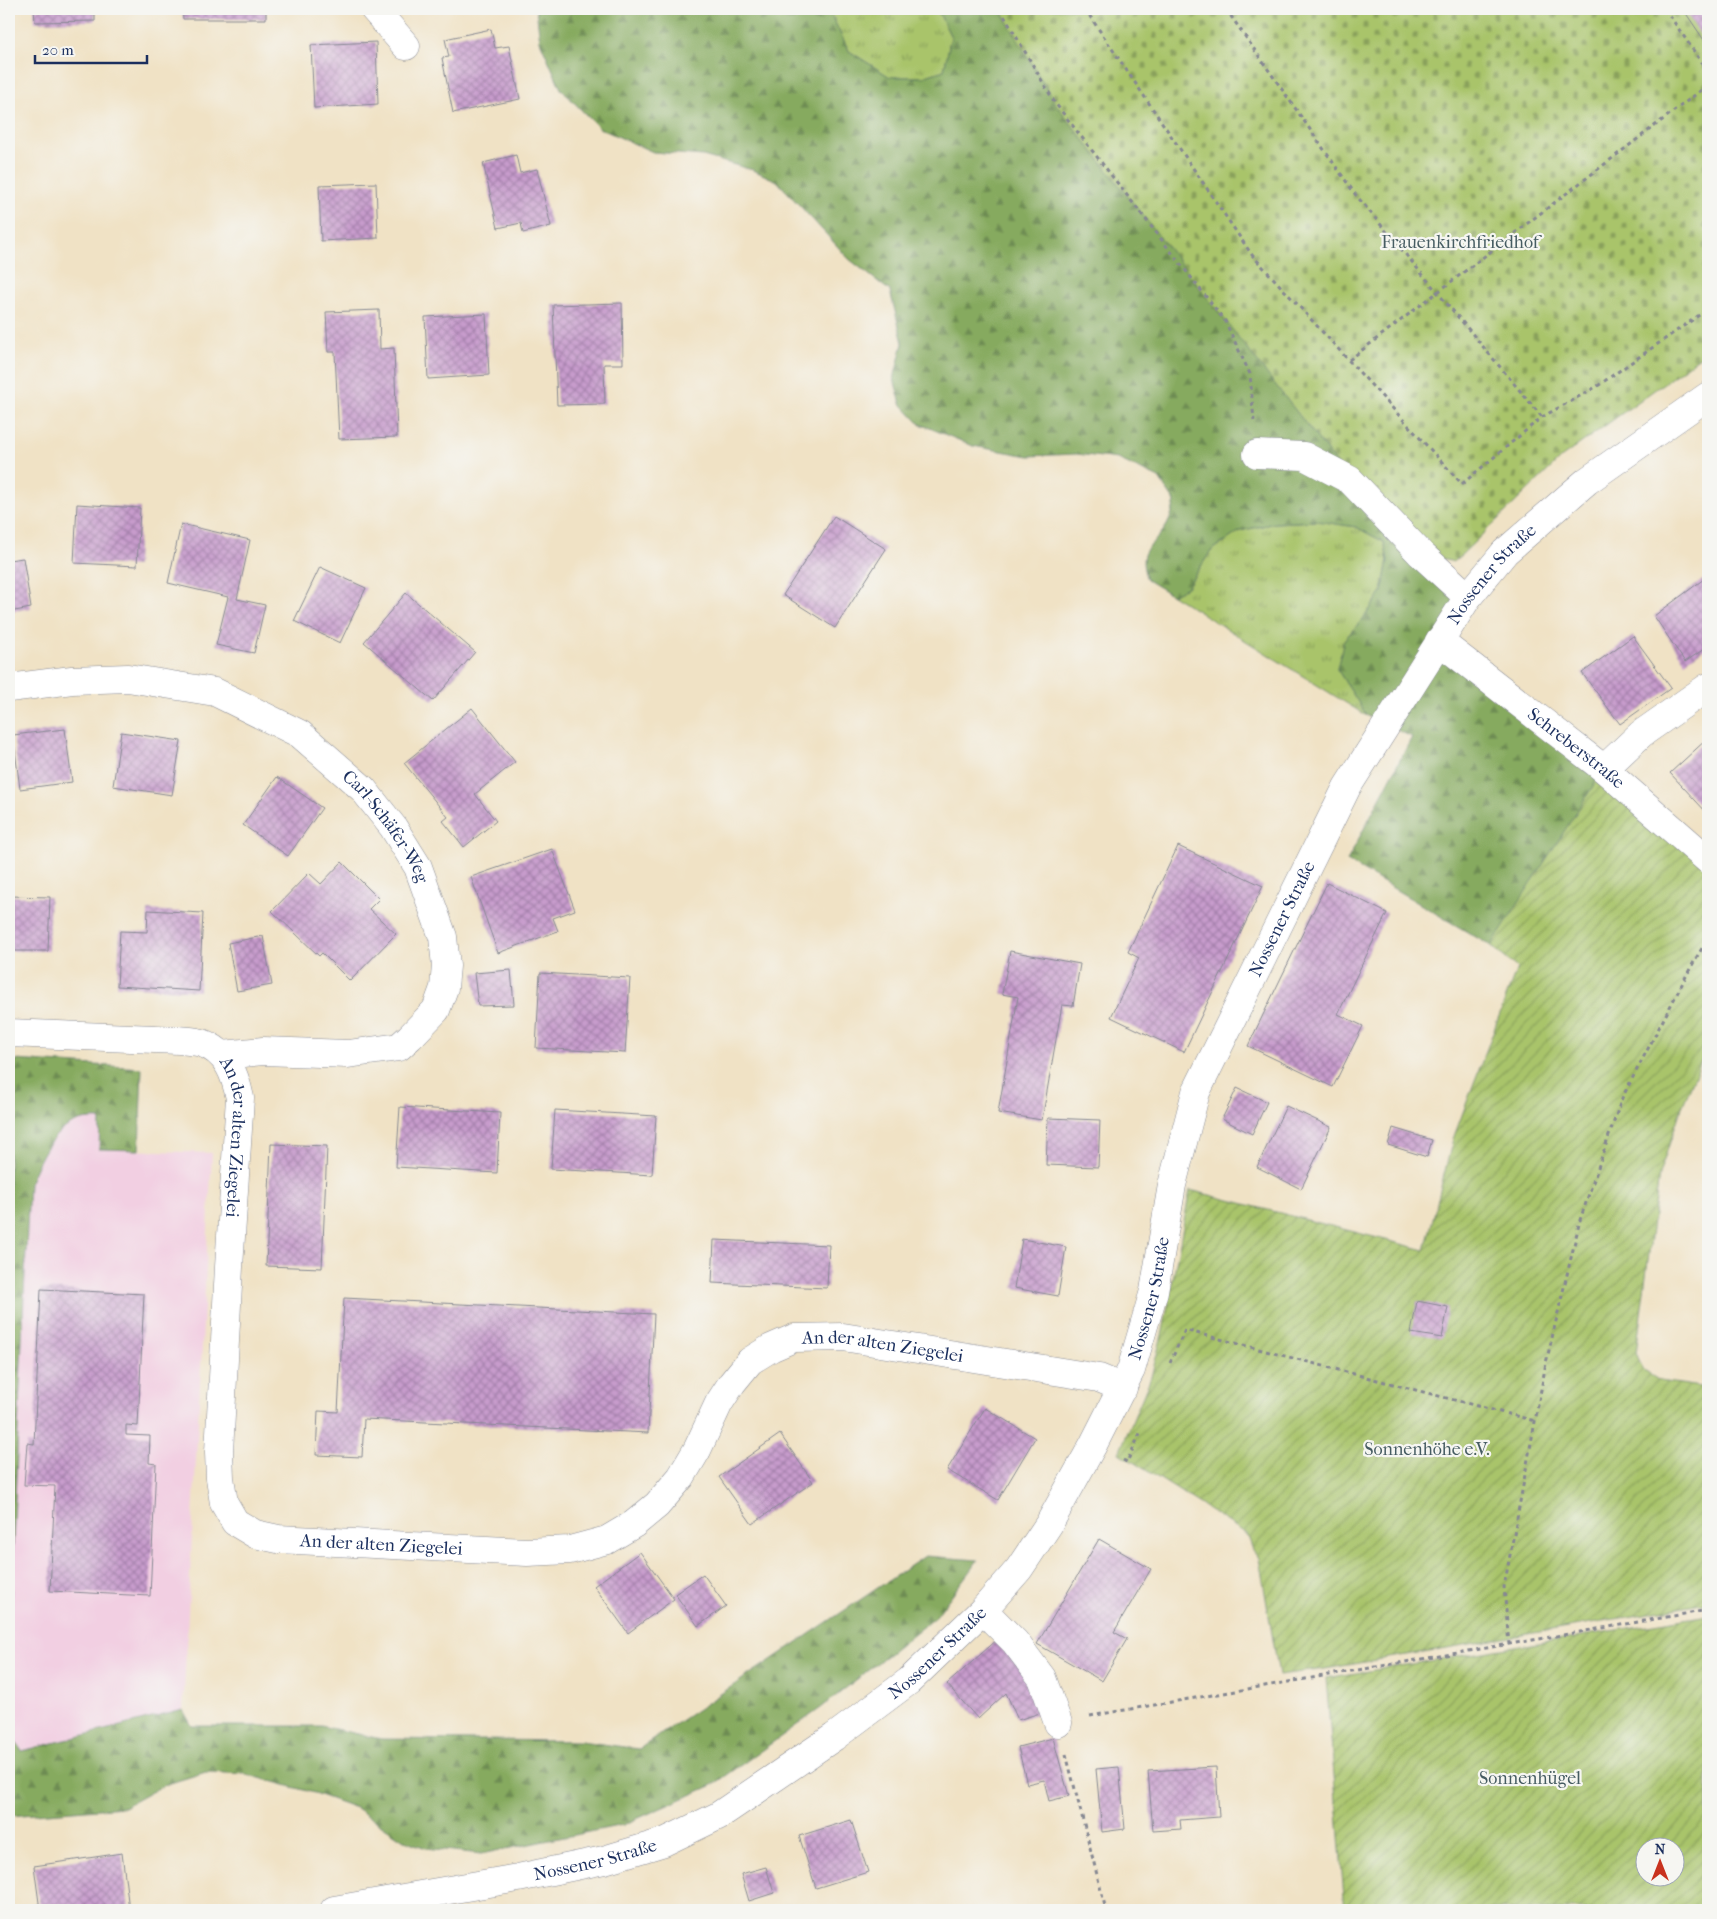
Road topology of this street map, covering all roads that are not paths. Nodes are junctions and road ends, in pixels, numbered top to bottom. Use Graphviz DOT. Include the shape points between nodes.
graph roads {
  1 [pos="374,9"];
  2 [pos="406,46"];
  3 [pos="1708,396"];
  4 [pos="1257,454"];
  5 [pos="1468,597"];
  6 [pos="1440,642"];
  7 [pos="1708,686"];
  8 [pos="9,688"];
  9 [pos="1604,769"];
  10 [pos="1708,860"];
  11 [pos="9,1033"];
  12 [pos="223,1055"];
  13 [pos="1123,1388"];
  14 [pos="983,1610"];
  15 [pos="1058,1723"];
  16 [pos="334,1910"];
  1 -- 2 [label="street"];
  3 -- 5 [label="street, Nossener Straße" via="1587,481 1505,552"];
  4 -- 5 [label="street" via="1304,456 1350,480 1421,554"];
  5 -- 6 [label="street, Nossener Straße"];
  6 -- 9 [label="street, Schreberstraße"];
  6 -- 13 [label="street, Nossener Straße" via="1347,787 1196,1092 1172,1186 1154,1291"];
  7 -- 9 [label="street" via="1641,734"];
  8 -- 12 [label="street, Carl-Schäfer-Weg" via="72,680 128,678 214,692 300,734 356,782 393,827 418,868 443,937 446,966 444,988 436,1010 410,1037 399,1046 348,1054 262,1051"];
  9 -- 10 [label="street, Schreberstraße"];
  11 -- 12 [label="street, An der alten Ziegelei" via="179,1040 202,1043"];
  12 -- 13 [label="street, An der alten Ziegelei" via="235,1076 240,1098 220,1478 224,1504 235,1522 255,1534 527,1552 570,1550 606,1540 634,1524 657,1505 681,1477 698,1450 719,1403 750,1361 794,1338 843,1337 1099,1378"];
  13 -- 14 [label="street, Nossener Straße" via="1049,1524 1019,1569"];
  14 -- 15 [label="street" via="1015,1642 1042,1678"];
  14 -- 16 [label="street, Nossener Straße" via="909,1681 834,1737 718,1816 664,1842 518,1878"];
}
